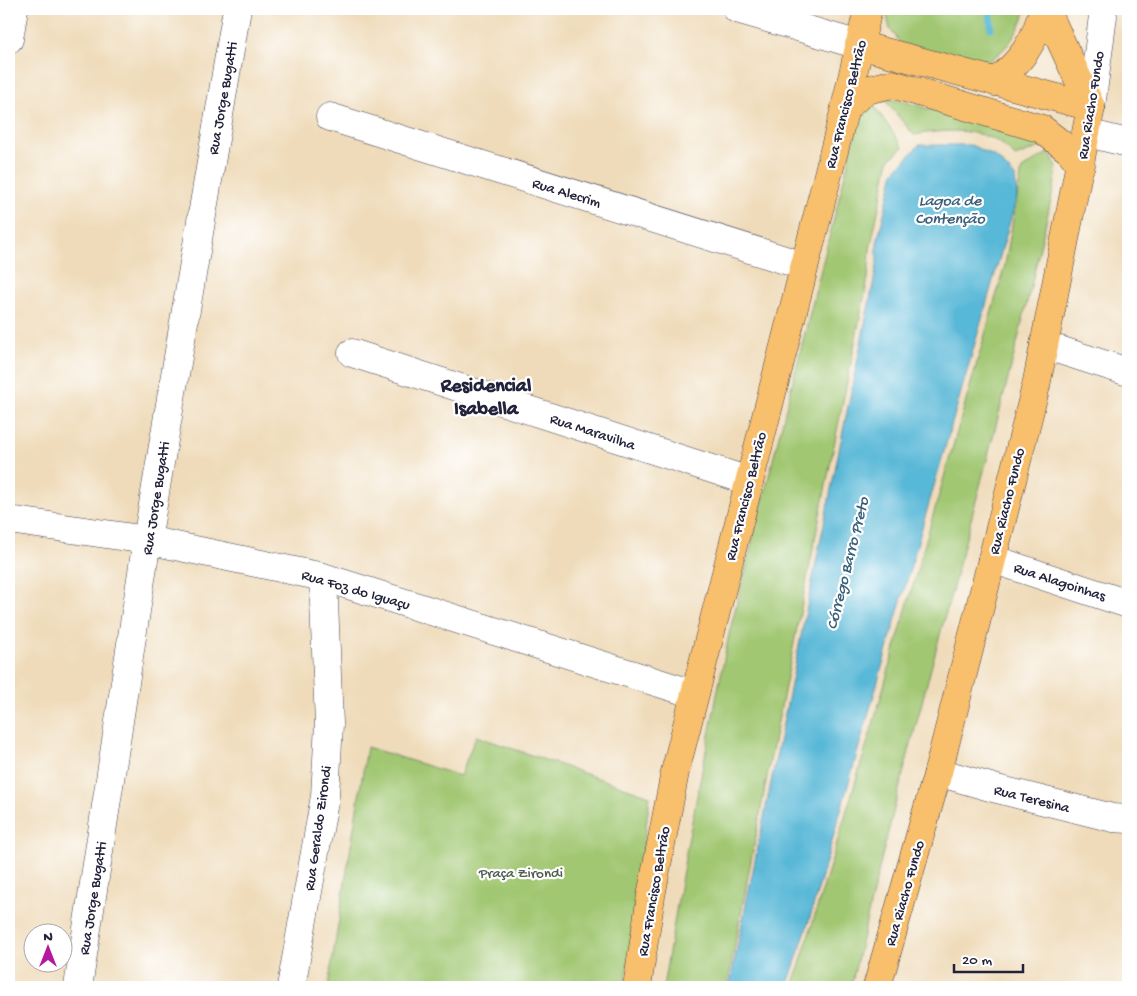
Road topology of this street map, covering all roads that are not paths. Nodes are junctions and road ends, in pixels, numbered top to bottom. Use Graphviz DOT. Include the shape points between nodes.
graph roads {
  1 [pos="14,9"];
  2 [pos="237,9"];
  3 [pos="737,9"];
  4 [pos="868,9"];
  5 [pos="1044,9"];
  6 [pos="1102,9"];
  7 [pos="9,39"];
  8 [pos="858,45"];
  9 [pos="995,82"];
  10 [pos="845,108"];
  11 [pos="330,117"];
  12 [pos="1089,120"];
  13 [pos="1128,143"];
  14 [pos="1080,165"];
  15 [pos="804,266"];
  16 [pos="1044,345"];
  17 [pos="352,354"];
  18 [pos="1128,372"];
  19 [pos="749,481"];
  20 [pos="9,520"];
  21 [pos="147,540"];
  22 [pos="992,559"];
  23 [pos="323,577"];
  24 [pos="1128,604"];
  25 [pos="694,694"];
  26 [pos="938,772"];
  27 [pos="1128,819"];
  28 [pos="78,987"];
  29 [pos="291,987"];
  30 [pos="637,987"];
  31 [pos="878,987"];
  1 -- 7 [label="street"];
  2 -- 21 [label="street, Rua Jorge Bugatti"];
  3 -- 8 [label="street"];
  4 -- 8 [label="main road, Rua Francisco Beltrão"];
  5 -- 9 [label="main road" via="1028,49 1014,67"];
  5 -- 12 [label="main road"];
  6 -- 12 [label="street, Rua Riacho Fundo"];
  8 -- 9 [label="main road"];
  8 -- 10 [label="main road, Rua Francisco Beltrão"];
  9 -- 12 [label="main road"];
  10 -- 14 [label="main road" via="866,90 892,84 1042,129 1070,151"];
  10 -- 15 [label="main road, Rua Francisco Beltrão"];
  11 -- 15 [label="street, Rua Alecrim"];
  12 -- 13 [label="street"];
  12 -- 14 [label="main road, Rua Riacho Fundo"];
  14 -- 16 [label="main road, Rua Riacho Fundo"];
  15 -- 19 [label="main road, Rua Francisco Beltrão"];
  16 -- 18 [label="street"];
  16 -- 22 [label="main road, Rua Riacho Fundo"];
  17 -- 19 [label="street, Rua Maravilha"];
  19 -- 25 [label="main road, Rua Francisco Beltrão"];
  20 -- 21 [label="street, Rua Foz do Iguaçu"];
  21 -- 23 [label="street, Rua Foz do Iguaçu"];
  21 -- 28 [label="street, Rua Jorge Bugatti"];
  22 -- 24 [label="street, Rua Alagoinhas"];
  22 -- 26 [label="main road, Rua Riacho Fundo"];
  23 -- 25 [label="street, Rua Foz do Iguaçu"];
  23 -- 29 [label="street, Rua Geraldo Zirondi" via="329,724 325,796"];
  25 -- 30 [label="main road, Rua Francisco Beltrão" via="673,782"];
  26 -- 27 [label="street, Rua Teresina" via="1113,818"];
  26 -- 31 [label="main road, Rua Riacho Fundo"];
}
